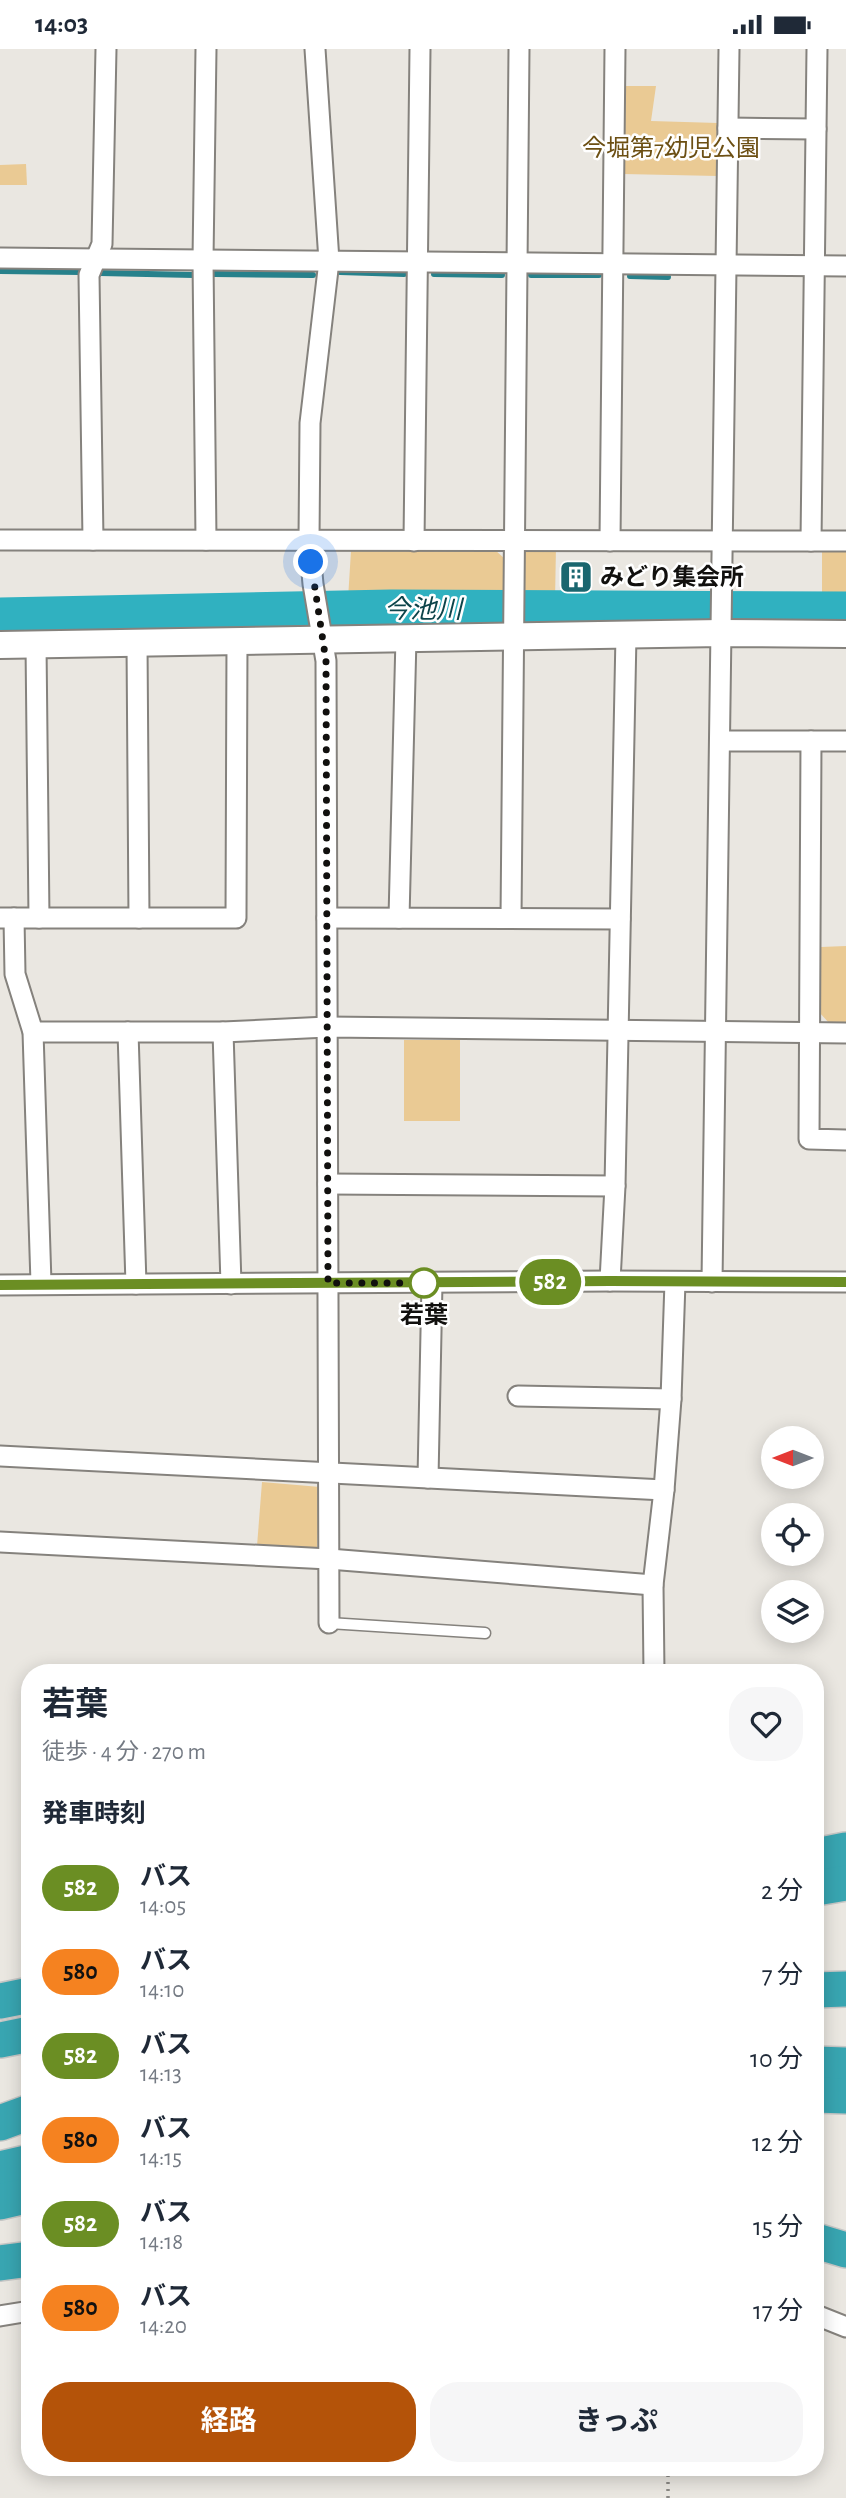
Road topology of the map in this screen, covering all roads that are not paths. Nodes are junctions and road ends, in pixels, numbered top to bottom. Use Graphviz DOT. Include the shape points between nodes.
graph roads {
  1 [pos="106,49"];
  2 [pos="206,49"];
  3 [pos="315,49"];
  4 [pos="420,49"];
  5 [pos="519,49"];
  6 [pos="615,49"];
  7 [pos="729,49"];
  8 [pos="817,49"];
  9 [pos="728,128"];
  10 [pos="817,129"];
  11 [pos="0,258"];
  12 [pos="95,259"];
  13 [pos="203,260"];
  14 [pos="329,261"];
  15 [pos="418,262"];
  16 [pos="517,263"];
  17 [pos="613,264"];
  18 [pos="726,265"];
  19 [pos="815,266"];
  20 [pos="846,266"];
  21 [pos="0,540"];
  22 [pos="93,540"];
  23 [pos="206,540"];
  24 [pos="309,540"];
  25 [pos="414,541"];
  26 [pos="514,541"];
  27 [pos="610,541"];
  28 [pos="722,541"];
  29 [pos="811,541"];
  30 [pos="846,541"];
  31 [pos="721,628"];
  32 [pos="513,631"];
  33 [pos="321,633"];
  34 [pos="846,634"];
  35 [pos="626,635"];
  36 [pos="406,638"];
  37 [pos="237,641"];
  38 [pos="137,643"];
  39 [pos="36,645"];
  40 [pos="0,646"];
  41 [pos="720,741"];
  42 [pos="811,741"];
  43 [pos="846,741"];
  44 [pos="7,918"];
  45 [pos="38,918"];
  46 [pos="139,918"];
  47 [pos="327,918"];
  48 [pos="399,918"];
  49 [pos="511,918"];
  50 [pos="620,919"];
  51 [pos="327,1027"];
  52 [pos="618,1030"];
  53 [pos="716,1031"];
  54 [pos="33,1032"];
  55 [pos="128,1032"];
  56 [pos="223,1032"];
  57 [pos="810,1033"];
  58 [pos="846,1033"];
  59 [pos="846,1140"];
  60 [pos="328,1184"];
  61 [pos="615,1186"];
  62 [pos="610,1281"];
  63 [pos="675,1282"];
  64 [pos="712,1282"];
  65 [pos="846,1282"];
  66 [pos="41,1283"];
  67 [pos="328,1283"];
  68 [pos="432,1283"];
  69 [pos="136,1284"];
  70 [pos="231,1284"];
  71 [pos="0,1285"];
  72 [pos="518,1395"];
  73 [pos="671,1399"];
  74 [pos="0,1456"];
  75 [pos="329,1472"];
  76 [pos="428,1478"];
  77 [pos="664,1490"];
  78 [pos="0,1542"];
  79 [pos="329,1559"];
  80 [pos="653,1585"];
  81 [pos="329,1623"];
  82 [pos="485,1633"];
  83 [pos="654,1664"];
  84 [pos="846,1850"];
  85 [pos="824,1854"];
  86 [pos="846,1883"];
  87 [pos="824,1887"];
  88 [pos="846,1989"];
  89 [pos="824,1990"];
  90 [pos="21,1997"];
  91 [pos="0,2001"];
  92 [pos="21,2036"];
  93 [pos="0,2040"];
  94 [pos="824,2064"];
  95 [pos="846,2065"];
  96 [pos="824,2095"];
  97 [pos="846,2096"];
  98 [pos="21,2115"];
  99 [pos="0,2123"];
  100 [pos="21,2164"];
  101 [pos="0,2169"];
  102 [pos="21,2197"];
  103 [pos="0,2202"];
  104 [pos="824,2243"];
  105 [pos="846,2250"];
  106 [pos="21,2260"];
  107 [pos="0,2263"];
  108 [pos="21,2312"];
  109 [pos="0,2316"];
  110 [pos="824,2318"];
  111 [pos="846,2327"];
  1 -- 12 [label="street" via="102,244"];
  2 -- 13 [label="street"];
  3 -- 14 [label="street"];
  4 -- 15 [label="street"];
  5 -- 16 [label="street"];
  6 -- 17 [label="street"];
  7 -- 9 [label="street"];
  8 -- 10 [label="street"];
  9 -- 10 [label="street"];
  9 -- 18 [label="street"];
  10 -- 19 [label="street"];
  11 -- 12 [label="street"];
  12 -- 13 [label="street"];
  12 -- 22 [label="street" via="89,275"];
  13 -- 14 [label="street"];
  13 -- 23 [label="street"];
  14 -- 15 [label="street"];
  14 -- 24 [label="street" via="310,423"];
  15 -- 16 [label="street"];
  15 -- 25 [label="street"];
  16 -- 17 [label="street"];
  16 -- 26 [label="street"];
  17 -- 18 [label="street"];
  17 -- 27 [label="street"];
  18 -- 19 [label="street"];
  18 -- 28 [label="street"];
  19 -- 20 [label="street"];
  19 -- 29 [label="street"];
  21 -- 22 [label="street"];
  22 -- 23 [label="street"];
  23 -- 24 [label="street"];
  24 -- 25 [label="street"];
  24 -- 33 [label="street"];
  25 -- 26 [label="street"];
  26 -- 27 [label="street"];
  26 -- 32 [label="street"];
  27 -- 28 [label="street"];
  28 -- 29 [label="street"];
  28 -- 31 [label="street"];
  29 -- 30 [label="street"];
  31 -- 34 [label="street"];
  31 -- 35 [label="street"];
  31 -- 41 [label="street"];
  32 -- 35 [label="street"];
  32 -- 36 [label="street"];
  32 -- 49 [label="street"];
  33 -- 36 [label="street"];
  33 -- 37 [label="street"];
  33 -- 47 [label="street" via="326,661"];
  35 -- 50 [label="street"];
  36 -- 48 [label="street"];
  37 -- 38 [label="street"];
  37 -- 46 [label="street" via="236,918"];
  38 -- 39 [label="street"];
  38 -- 46 [label="street"];
  39 -- 40 [label="street"];
  39 -- 45 [label="street"];
  41 -- 42 [label="street"];
  41 -- 53 [label="street"];
  42 -- 43 [label="street"];
  42 -- 57 [label="street"];
  44 -- 45 [label="street"];
  44 -- 54 [label="street" via="15,974"];
  45 -- 46 [label="street"];
  47 -- 48 [label="street"];
  47 -- 51 [label="street"];
  48 -- 49 [label="street"];
  49 -- 50 [label="street"];
  50 -- 52 [label="street"];
  51 -- 52 [label="street"];
  51 -- 56 [label="street"];
  51 -- 60 [label="street"];
  52 -- 53 [label="street"];
  52 -- 61 [label="street"];
  53 -- 57 [label="street"];
  53 -- 64 [label="street"];
  54 -- 55 [label="street"];
  54 -- 66 [label="street"];
  55 -- 56 [label="street"];
  55 -- 69 [label="street"];
  56 -- 70 [label="street"];
  57 -- 58 [label="street"];
  57 -- 59 [label="street" via="809,1139"];
  60 -- 61 [label="street"];
  60 -- 67 [label="street"];
  61 -- 62 [label="street"];
  62 -- 63 [label="street"];
  62 -- 68 [label="street"];
  63 -- 64 [label="street"];
  63 -- 73 [label="street"];
  64 -- 65 [label="street"];
  66 -- 69 [label="street"];
  66 -- 71 [label="street"];
  67 -- 68 [label="street"];
  67 -- 70 [label="street"];
  67 -- 75 [label="street"];
  68 -- 76 [label="street"];
  69 -- 70 [label="street"];
  72 -- 73 [label="street"];
  73 -- 77 [label="street"];
  74 -- 75 [label="street"];
  75 -- 76 [label="street"];
  75 -- 79 [label="street"];
  76 -- 77 [label="street"];
  77 -- 80 [label="street"];
  78 -- 79 [label="street"];
  79 -- 80 [label="street"];
  79 -- 81 [label="street"];
  80 -- 83 [label="street"];
  81 -- 82 [label="lane"];
  84 -- 85 [label="highway"];
  86 -- 87 [label="highway"];
  88 -- 89 [label="highway"];
  90 -- 91 [label="highway"];
  92 -- 93 [label="highway"];
  94 -- 95 [label="highway"];
  96 -- 97 [label="highway"];
  98 -- 99 [label="highway"];
  100 -- 101 [label="highway"];
  102 -- 103 [label="highway"];
  104 -- 105 [label="highway"];
  106 -- 107 [label="highway"];
  108 -- 109 [label="street"];
  110 -- 111 [label="street"];
}
